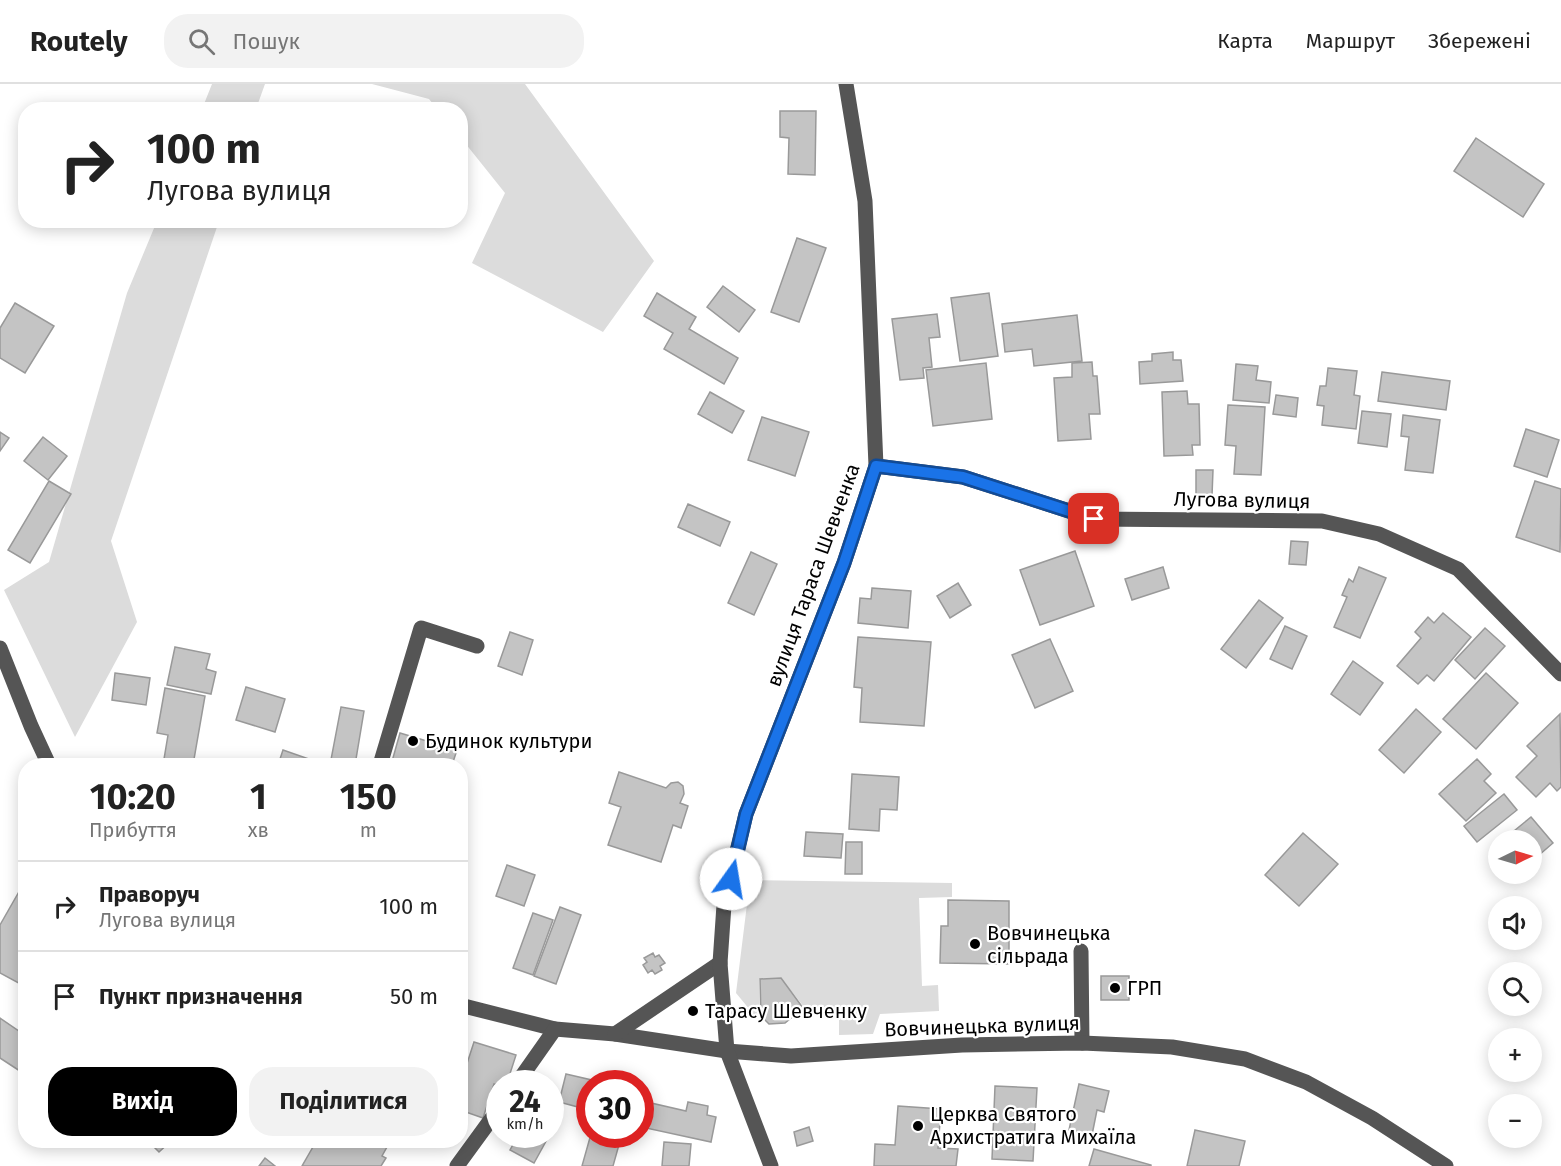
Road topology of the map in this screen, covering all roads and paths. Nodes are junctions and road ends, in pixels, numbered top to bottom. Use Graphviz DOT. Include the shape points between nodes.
graph roads {
  1 [pos="846,84"];
  2 [pos="876,466"];
  3 [pos="477,646"];
  4 [pos="0,648"];
  5 [pos="1561,674"];
  6 [pos="46,758"];
  7 [pos="382,758"];
  8 [pos="1081,951"];
  9 [pos="720,963"];
  10 [pos="468,1007"];
  11 [pos="555,1029"];
  12 [pos="615,1034"];
  13 [pos="1082,1043"];
  14 [pos="727,1051"];
  15 [pos="526,1070"];
  16 [pos="486,1127"];
  17 [pos="458,1166"];
  18 [pos="771,1166"];
  19 [pos="1446,1166"];
  1 -- 2 [label="street, вулиця Тараса Шевченка" via="865,201"];
  2 -- 5 [label="street, Лугова вулиця" via="963,477 1094,519 1322,521 1379,534 1458,569"];
  2 -- 9 [label="street, вулиця Тараса Шевченка" via="844,563 746,814 724,905"];
  3 -- 7 [label="street" via="421,628"];
  4 -- 6 [label="street"];
  8 -- 13 [label="street"];
  9 -- 12 [label="street"];
  9 -- 14 [label="street, вулиця Тараса Шевченка"];
  10 -- 11 [label="street, Вовчинецька вулиця"];
  11 -- 12 [label="street, Вовчинецька вулиця"];
  11 -- 15 [label="street"];
  12 -- 14 [label="street, Вовчинецька вулиця"];
  13 -- 14 [label="street, Вовчинецька вулиця" via="791,1056"];
  13 -- 19 [label="street, Вовчинецька вулиця" via="1172,1047 1245,1059 1306,1082 1372,1118"];
  14 -- 18 [label="street, вулиця Тараса Шевченка"];
  16 -- 17 [label="street"];
}
